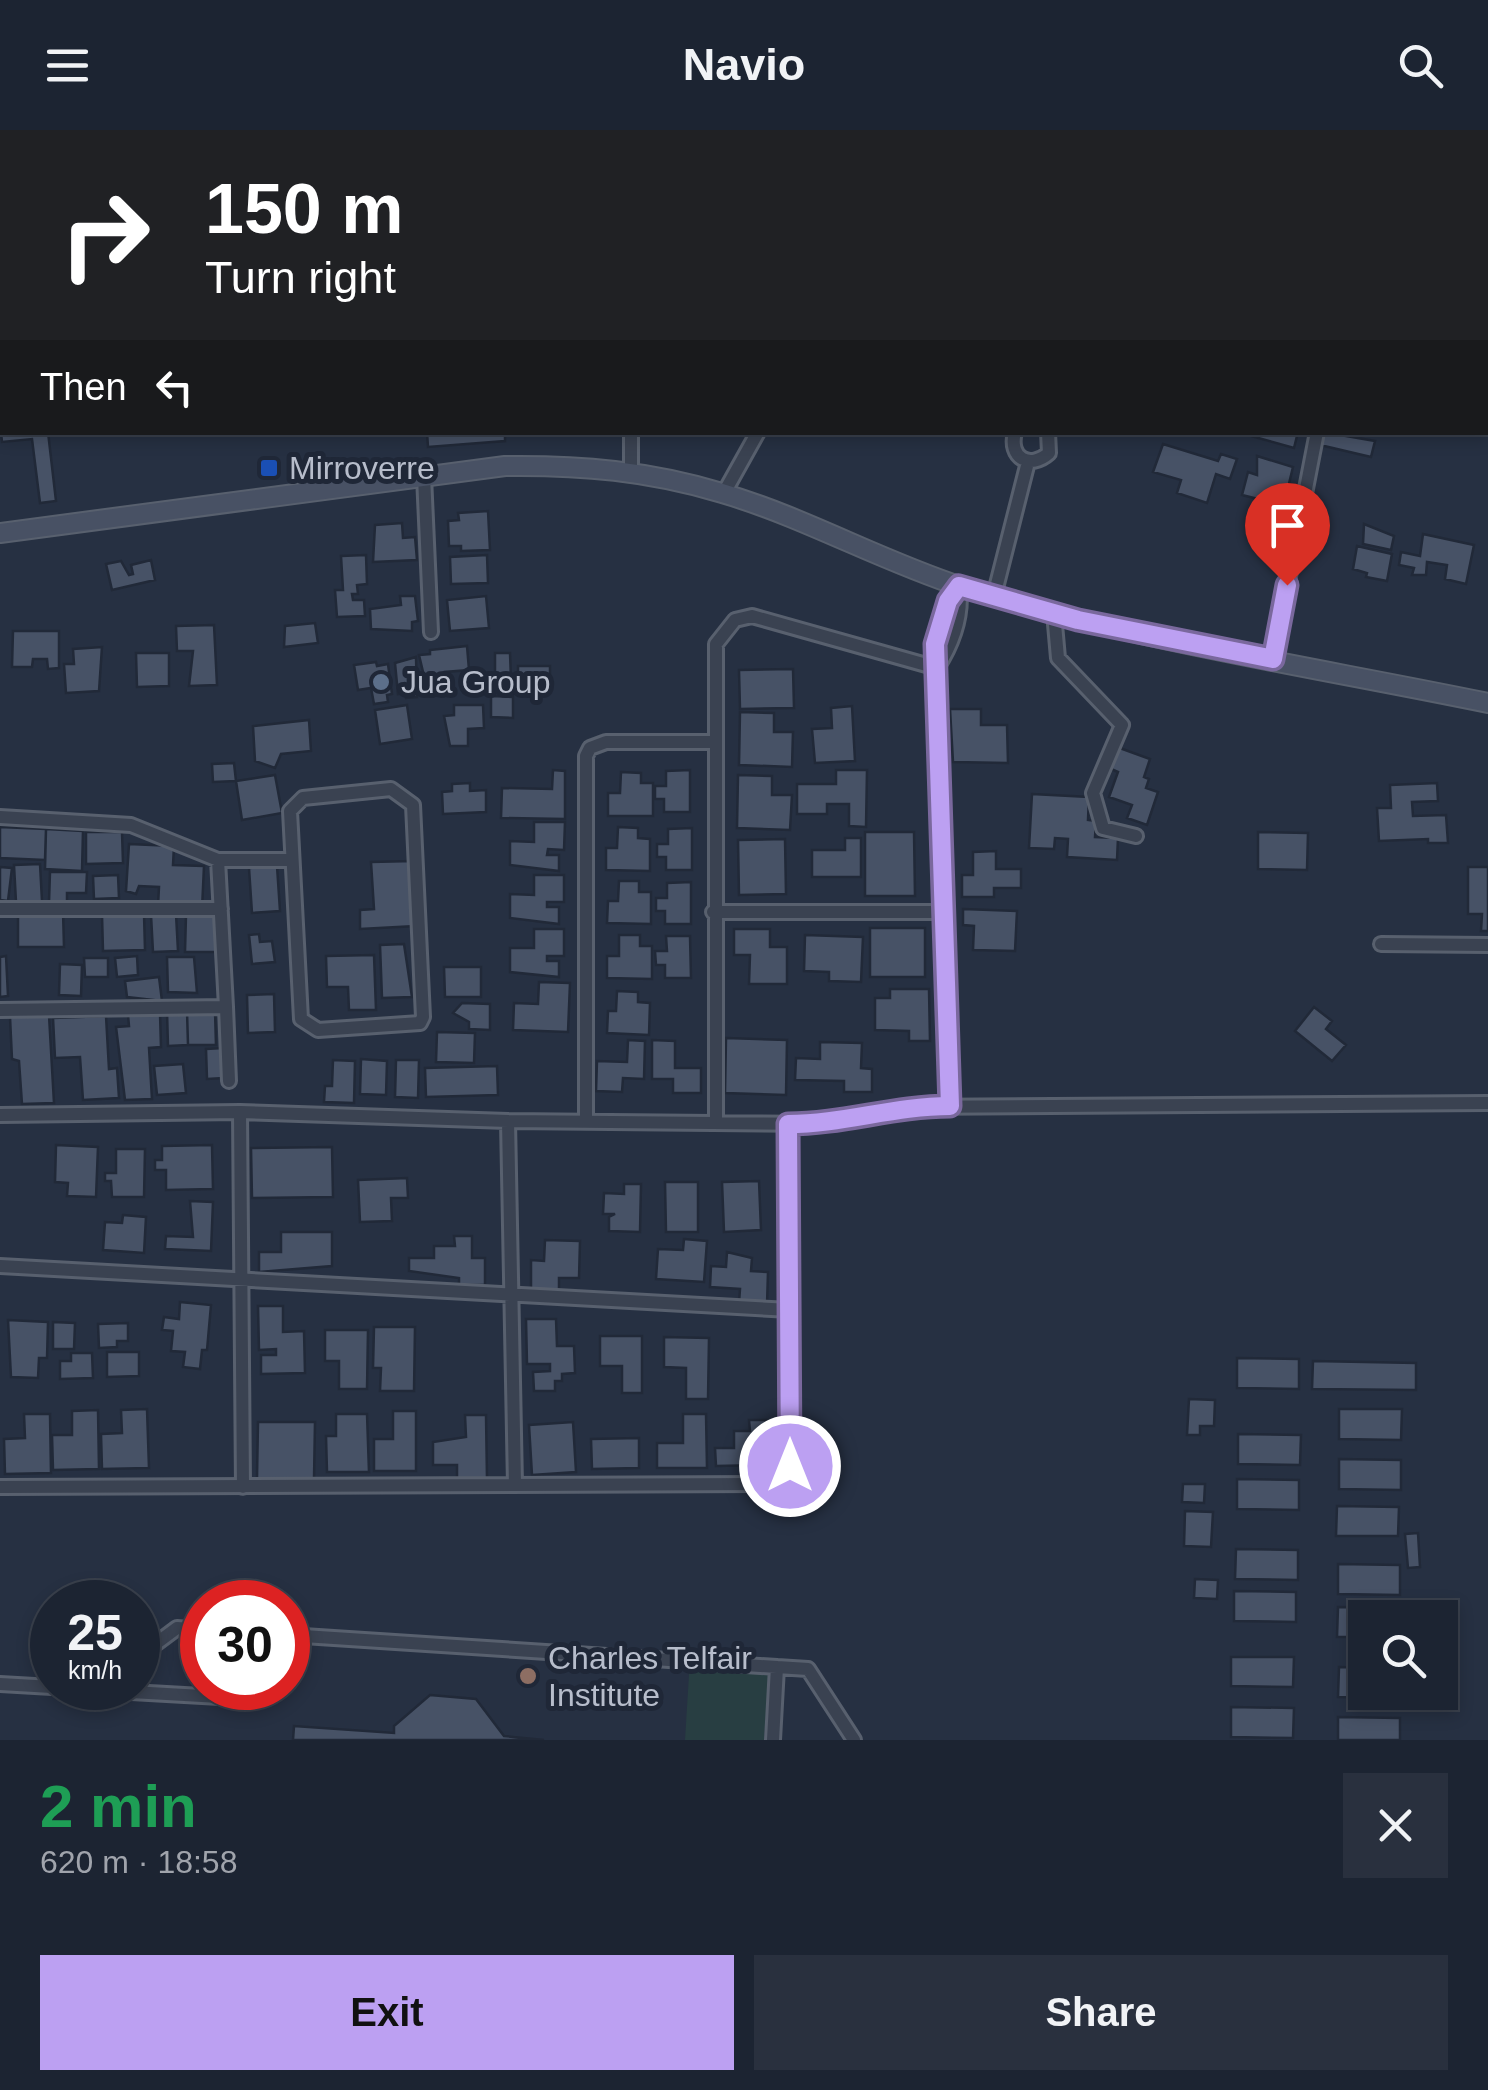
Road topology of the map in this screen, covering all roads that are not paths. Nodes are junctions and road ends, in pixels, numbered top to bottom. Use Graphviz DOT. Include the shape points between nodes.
graph roads {
  1 [pos="631,435"];
  2 [pos="756,435"];
  3 [pos="1014,435"];
  4 [pos="1048,435"];
  5 [pos="1316,435"];
  6 [pos="1028,462"];
  7 [pos="632,471"];
  8 [pos="424,476"];
  9 [pos="724,493"];
  10 [pos="0,532"];
  11 [pos="959,586"];
  12 [pos="994,596"];
  13 [pos="1054,613"];
  14 [pos="430,632"];
  15 [pos="1273,659"];
  16 [pos="937,668"];
  17 [pos="1488,702"];
  18 [pos="714,742"];
  19 [pos="0,817"];
  20 [pos="1136,836"];
  21 [pos="218,860"];
  22 [pos="292,860"];
  23 [pos="0,909"];
  24 [pos="221,909"];
  25 [pos="712,912"];
  26 [pos="942,912"];
  27 [pos="1381,944"];
  28 [pos="1488,945"];
  29 [pos="226,1007"];
  30 [pos="0,1010"];
  31 [pos="229,1081"];
  32 [pos="1488,1103"];
  33 [pos="950,1106"];
  34 [pos="240,1112"];
  35 [pos="0,1116"];
  36 [pos="508,1122"];
  37 [pos="586,1122"];
  38 [pos="716,1123"];
  39 [pos="788,1124"];
  40 [pos="0,1266"];
  41 [pos="241,1280"];
  42 [pos="512,1292"];
  43 [pos="790,1310"];
  44 [pos="243,1486"];
  45 [pos="515,1486"];
  46 [pos="0,1488"];
  47 [pos="310,1636"];
  48 [pos="777,1668"];
  49 [pos="0,1684"];
  50 [pos="30,1686"];
  51 [pos="772,1740"];
  52 [pos="854,1740"];
  1 -- 7 [label="street"];
  2 -- 9 [label="street"];
  3 -- 6 [label="street" via="1017,456"];
  4 -- 6 [label="street" via="1049,453"];
  5 -- 15 [label="street"];
  6 -- 12 [label="street"];
  7 -- 8 [label="main road" via="505,466"];
  7 -- 9 [label="main road"];
  8 -- 10 [label="main road"];
  8 -- 14 [label="street"];
  9 -- 11 [label="main road"];
  11 -- 12 [label="main road"];
  11 -- 16 [label="street" via="935,644"];
  12 -- 13 [label="main road"];
  13 -- 15 [label="main road"];
  13 -- 20 [label="street" via="1058,658 1122,724 1094,793 1103,828"];
  15 -- 17 [label="main road"];
  16 -- 18 [label="street" via="768,618 734,620 716,644"];
  16 -- 26 [label="street"];
  18 -- 25 [label="street"];
  18 -- 37 [label="street" via="606,742 586,756"];
  19 -- 21 [label="street" via="131,825"];
  21 -- 22 [label="street"];
  21 -- 24 [label="street"];
  22 -- 22 [label="street" via="290,811 302,798 391,789 406,795 413,804 420,1023 318,1030 300,1019"];
  23 -- 24 [label="street"];
  24 -- 29 [label="street"];
  25 -- 26 [label="street"];
  25 -- 38 [label="street"];
  26 -- 33 [label="street"];
  27 -- 28 [label="street"];
  29 -- 30 [label="street"];
  29 -- 31 [label="street"];
  32 -- 33 [label="street"];
  33 -- 39 [label="street"];
  34 -- 35 [label="street"];
  34 -- 36 [label="street"];
  34 -- 41 [label="street"];
  36 -- 37 [label="street"];
  36 -- 42 [label="street"];
  37 -- 38 [label="street"];
  38 -- 39 [label="street"];
  39 -- 43 [label="street"];
  40 -- 41 [label="street"];
  41 -- 42 [label="street"];
  41 -- 44 [label="street"];
  42 -- 43 [label="street"];
  42 -- 45 [label="street"];
  43 -- 45 [label="street" via="790,1466 776,1484"];
  44 -- 45 [label="street"];
  44 -- 46 [label="street"];
  47 -- 48 [label="street"];
  48 -- 51 [label="street"];
  48 -- 52 [label="street" via="808,1669"];
  49 -- 50 [label="street"];
}
